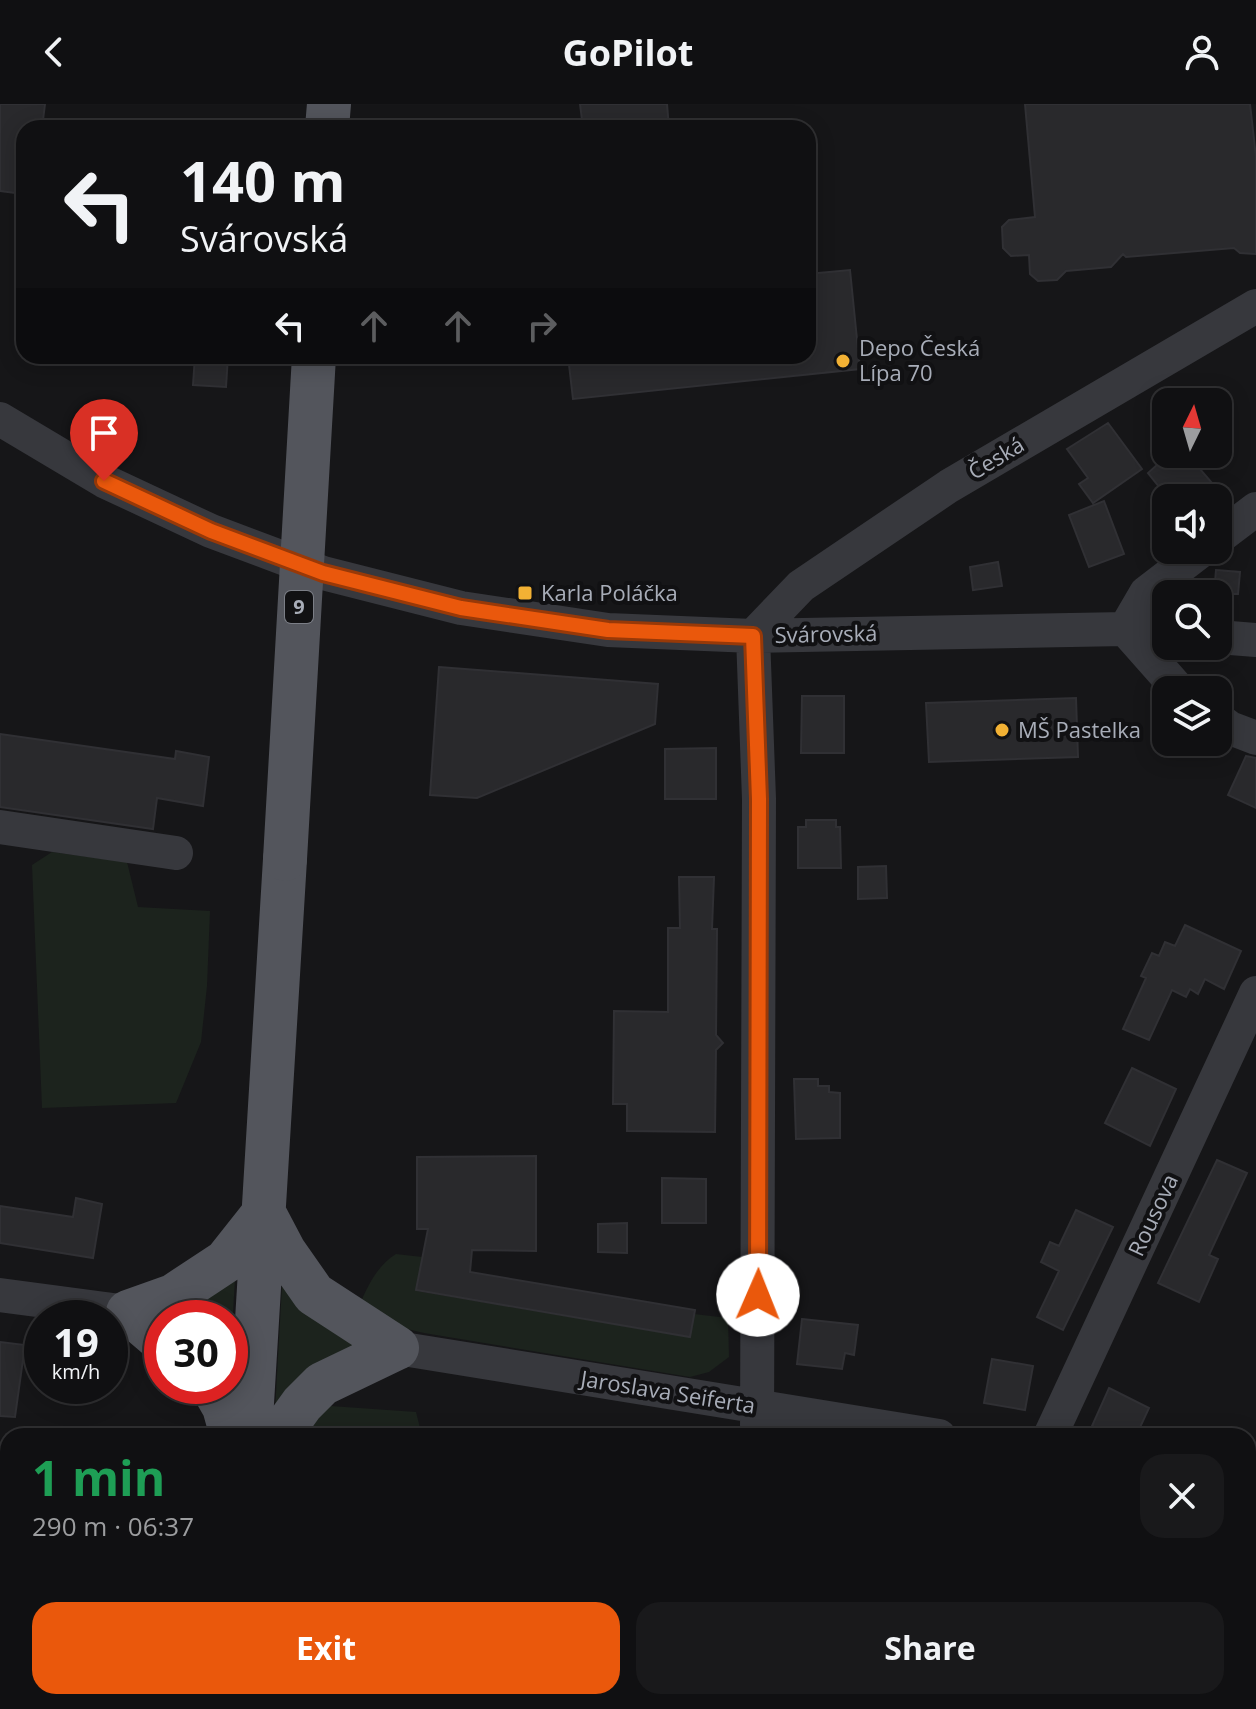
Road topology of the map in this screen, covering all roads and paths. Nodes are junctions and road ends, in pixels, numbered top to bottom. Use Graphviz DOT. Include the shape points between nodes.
graph roads {
  1 [pos="1256,306"];
  2 [pos="314,364"];
  3 [pos="0,419"];
  4 [pos="1256,509"];
  5 [pos="1232,527"];
  6 [pos="1184,564"];
  7 [pos="1125,629"];
  8 [pos="1152,631"];
  9 [pos="753,636"];
  10 [pos="1232,638"];
  11 [pos="1256,640"];
  12 [pos="1167,676"];
  13 [pos="1232,729"];
  14 [pos="1256,738"];
  15 [pos="0,827"];
  16 [pos="176,853"];
  17 [pos="1256,993"];
  18 [pos="264,1213"];
  19 [pos="0,1295"];
  20 [pos="38,1300"];
  21 [pos="128,1312"];
  22 [pos="144,1326"];
  23 [pos="397,1348"];
  24 [pos="222,1404"];
  25 [pos="757,1421"];
  26 [pos="230,1428"];
  27 [pos="251,1428"];
  28 [pos="285,1428"];
  29 [pos="842,1428"];
  30 [pos="1054,1428"];
  1 -- 9 [label="street, Česká" via="949,486 801,586"];
  2 -- 18 [label="main road, 9, bridge"];
  3 -- 9 [label="street, Svárovská" via="104,481 211,531 323,573 461,608 608,630"];
  4 -- 5 [label="street"];
  6 -- 7 [label="street" via="1146,593"];
  7 -- 8 [label="street, Svárovská"];
  7 -- 9 [label="street, Svárovská"];
  7 -- 12 [label="street"];
  9 -- 25 [label="street" via="759,799"];
  10 -- 11 [label="street"];
  13 -- 14 [label="street"];
  15 -- 16 [label="street"];
  17 -- 30 [label="street, Rousova"];
  18 -- 21 [label="main road" via="226,1261 173,1296"];
  18 -- 23 [label="main road" via="314,1294"];
  18 -- 27 [label="main road, 9"];
  19 -- 20 [label="street"];
  21 -- 22 [label="main road"];
  23 -- 25 [label="street, Jaroslava Seiferta"];
  23 -- 28 [label="main road" via="322,1384"];
  24 -- 26 [label="main road"];
  25 -- 29 [label="street, Jaroslava Seiferta"];
}
